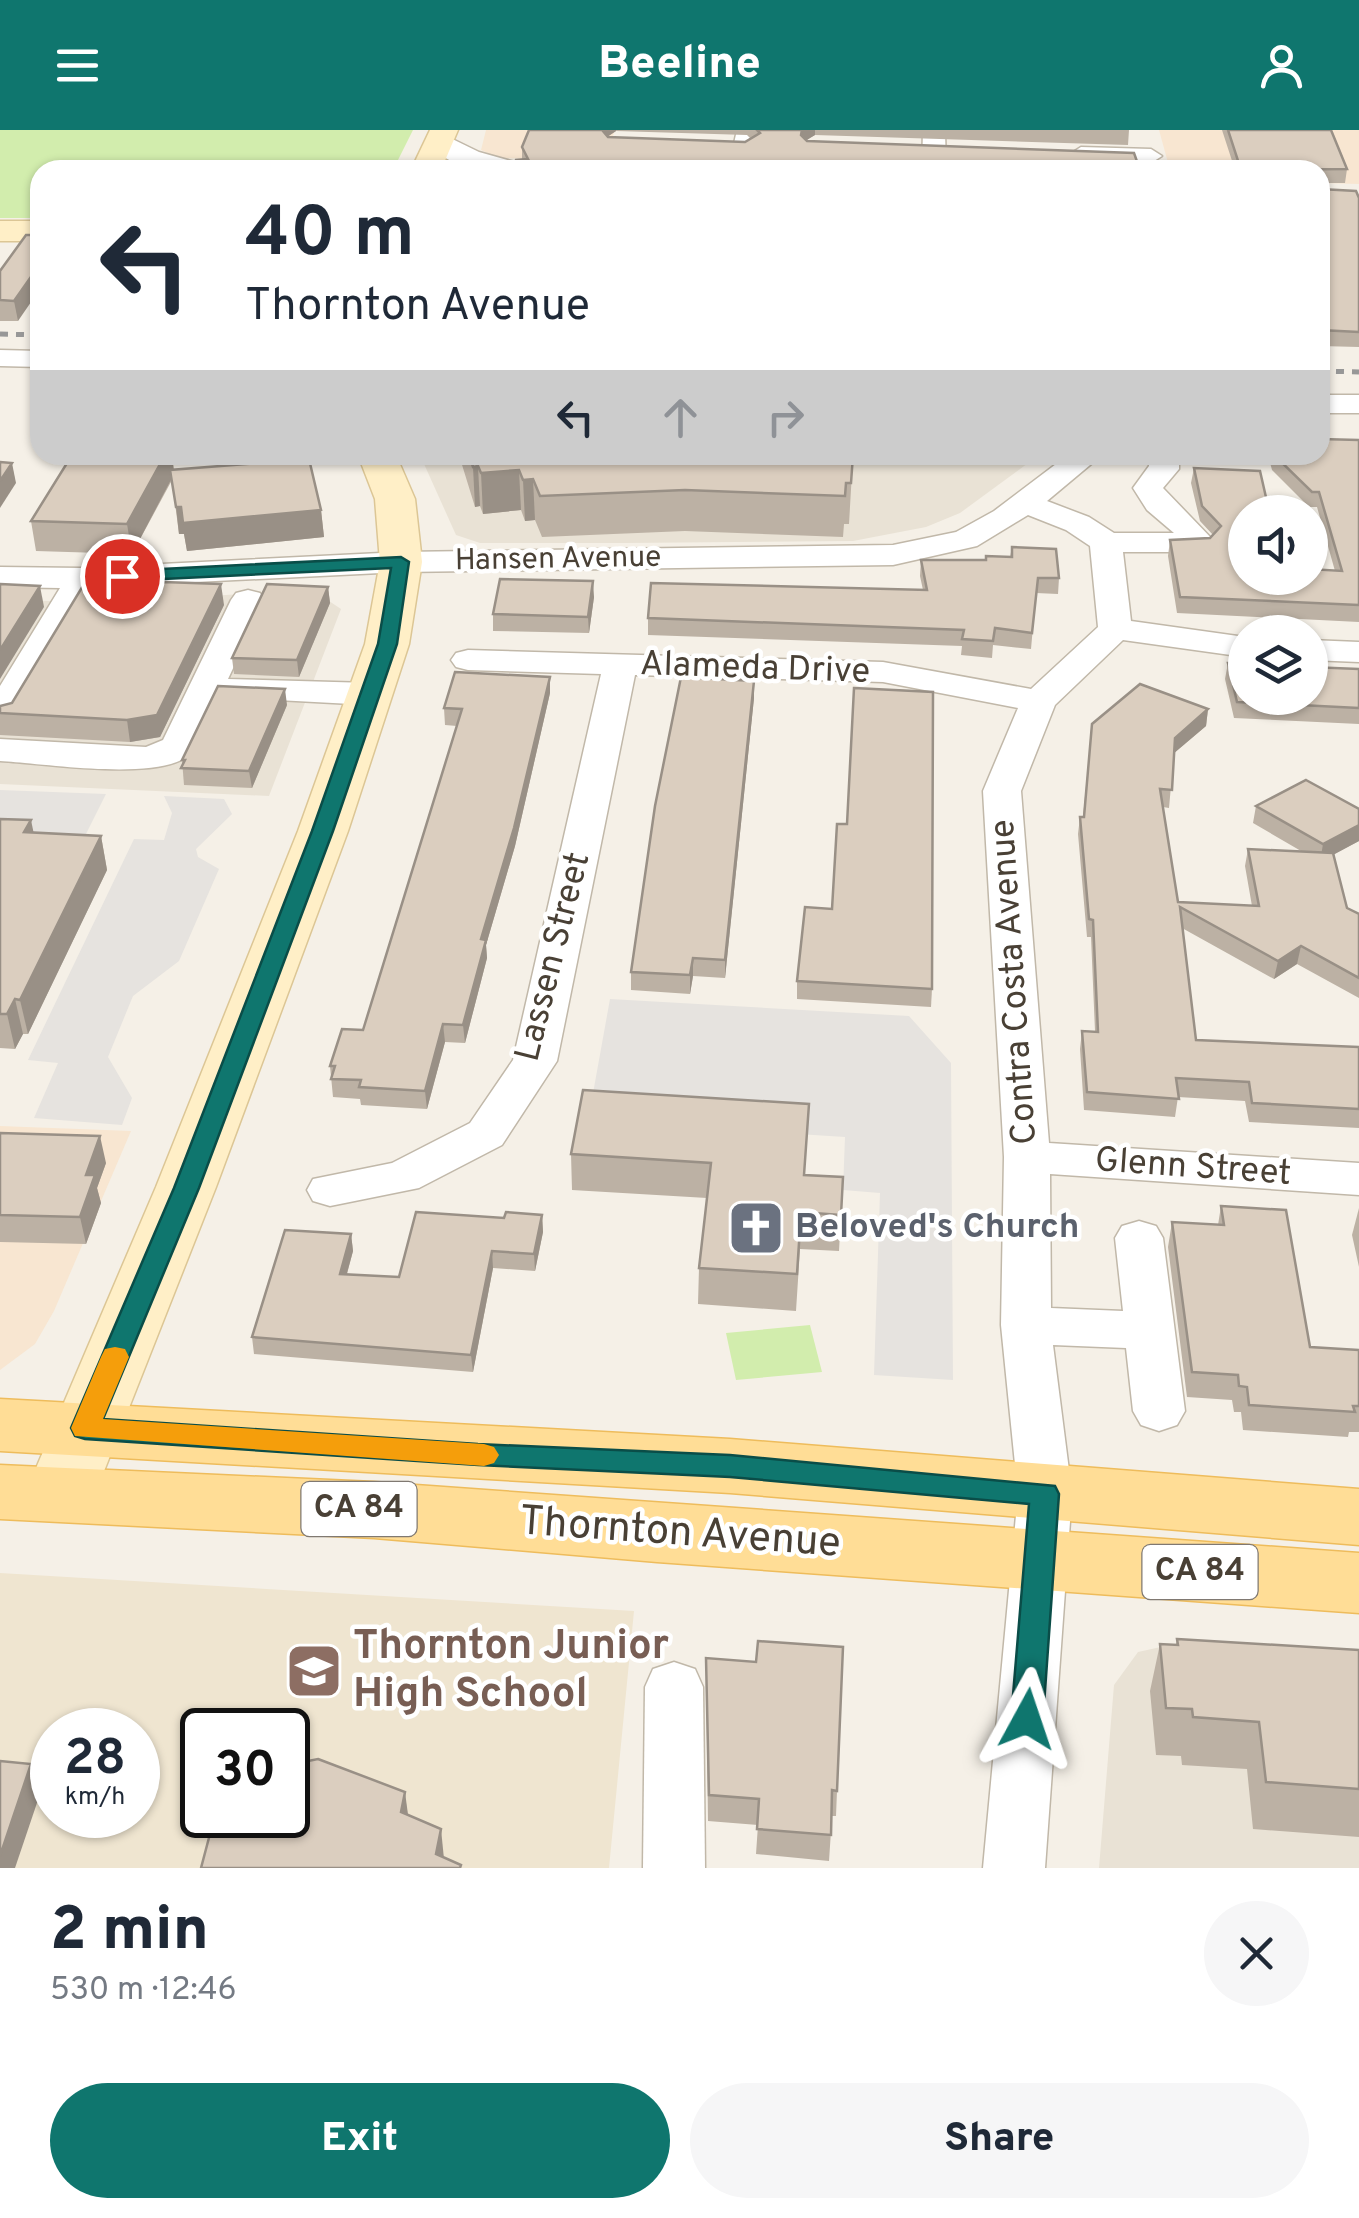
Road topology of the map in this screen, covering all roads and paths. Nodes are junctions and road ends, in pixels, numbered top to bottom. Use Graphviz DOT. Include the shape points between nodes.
graph roads {
  1 [pos="1146,130"];
  2 [pos="434,152"];
  3 [pos="1053,153"];
  4 [pos="467,160"];
  5 [pos="1123,160"];
  6 [pos="1152,160"];
  7 [pos="0,231"];
  8 [pos="30,231"];
  9 [pos="0,358"];
  10 [pos="30,360"];
  11 [pos="1330,404"];
  12 [pos="1359,404"];
  13 [pos="381,465"];
  14 [pos="1075,465"];
  15 [pos="1164,465"];
  16 [pos="1024,504"];
  17 [pos="1106,543"];
  18 [pos="401,562"];
  19 [pos="0,577"];
  20 [pos="82,578"];
  21 [pos="248,600"];
  22 [pos="1115,630"];
  23 [pos="1228,645"];
  24 [pos="1328,651"];
  25 [pos="1359,652"];
  26 [pos="468,660"];
  27 [pos="620,665"];
  28 [pos="208,688"];
  29 [pos="370,694"];
  30 [pos="1040,701"];
  31 [pos="0,715"];
  32 [pos="0,750"];
  33 [pos="1026,1157"];
  34 [pos="1359,1178"];
  35 [pos="330,1190"];
  36 [pos="1139,1238"];
  37 [pos="1026,1325"];
  38 [pos="1150,1331"];
  39 [pos="1159,1411"];
  40 [pos="0,1425"];
  41 [pos="85,1428"];
  42 [pos="30,1493"];
  43 [pos="1359,1517"];
  44 [pos="1043,1527"];
  45 [pos="1359,1582"];
  46 [pos="674,1686"];
  47 [pos="674,1868"];
  48 [pos="1014,1868"];
  1 -- 6 [label="street"];
  2 -- 4 [label="street"];
  3 -- 5 [label="street"];
  7 -- 8 [label="main road"];
  9 -- 10 [label="street"];
  11 -- 12 [label="street"];
  13 -- 18 [label="main road" via="396,500"];
  14 -- 16 [label="street, Hansen Avenue"];
  15 -- 17 [label="street" via="1148,488 1153,501 1200,542"];
  16 -- 17 [label="street" via="1066,517"];
  16 -- 18 [label="street, Hansen Avenue" via="966,539 894,556"];
  17 -- 22 [label="street"];
  18 -- 20 [label="street, Hansen Avenue"];
  18 -- 29 [label="main road" via="388,644"];
  19 -- 20 [label="street, Hansen Avenue"];
  20 -- 31 [label="street"];
  21 -- 28 [label="street"];
  22 -- 23 [label="street"];
  22 -- 30 [label="street, Contra Costa Avenue"];
  24 -- 25 [label="street"];
  26 -- 27 [label="street, Alameda Drive"];
  27 -- 30 [label="street, Alameda Drive" via="883,672"];
  27 -- 35 [label="street, Lassen Street" via="535,1061 486,1134 403,1177"];
  28 -- 29 [label="street"];
  28 -- 32 [label="street" via="178,746 164,754"];
  29 -- 41 [label="main road" via="186,1188"];
  30 -- 33 [label="street, Contra Costa Avenue" via="1002,790"];
  33 -- 34 [label="street, Glenn Street"];
  33 -- 37 [label="street, Contra Costa Avenue"];
  36 -- 38 [label="street"];
  37 -- 38 [label="street"];
  37 -- 44 [label="street, Contra Costa Avenue"];
  38 -- 39 [label="street"];
  40 -- 41 [label="main road, Thornton Avenue / CA 84"];
  41 -- 42 [label="main road"];
  41 -- 44 [label="main road, Thornton Avenue / CA 84" via="730,1466"];
  42 -- 44 [label="main road, Thornton Avenue / CA 84" via="374,1510"];
  43 -- 44 [label="main road, Thornton Avenue / CA 84"];
  44 -- 45 [label="main road, Thornton Avenue / CA 84"];
  44 -- 48 [label="street, Contra Costa Avenue"];
  46 -- 47 [label="street"];
}
